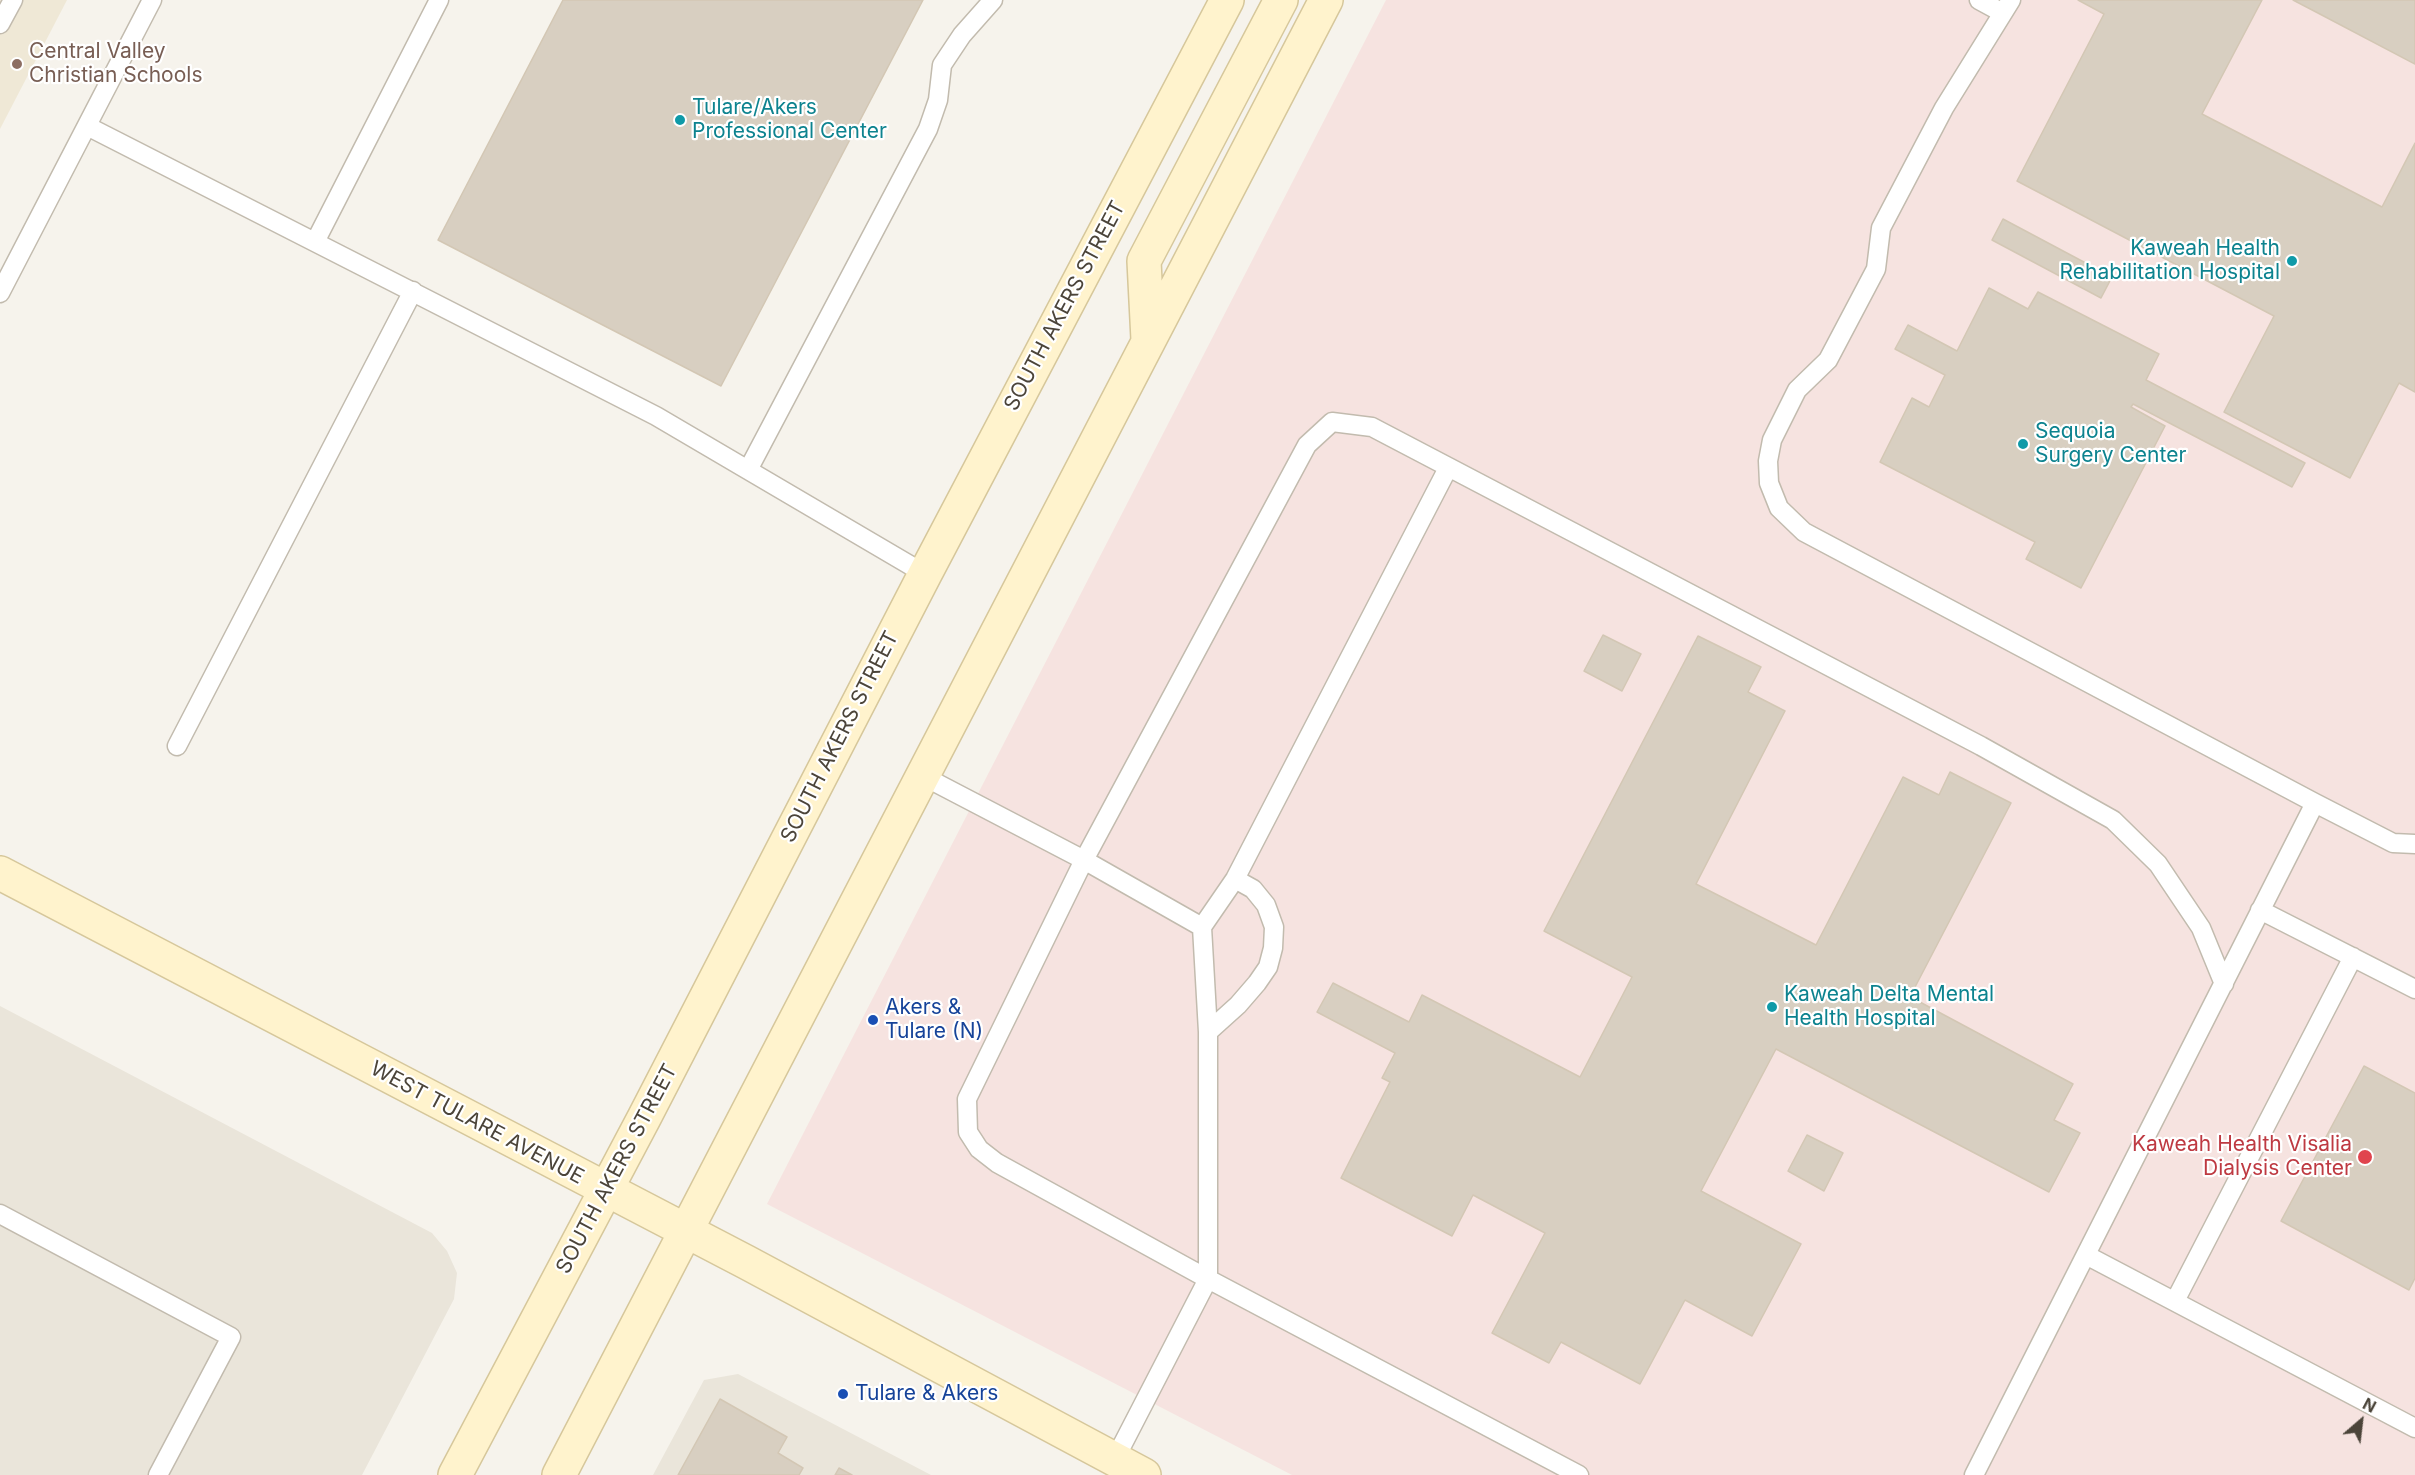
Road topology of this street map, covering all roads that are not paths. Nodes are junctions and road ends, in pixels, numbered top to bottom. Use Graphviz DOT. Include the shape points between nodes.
graph roads {
  1 [pos="13,0"];
  2 [pos="152,0"];
  3 [pos="439,0"];
  4 [pos="993,0"];
  5 [pos="1227,0"];
  6 [pos="1281,0"];
  7 [pos="1326,0"];
  8 [pos="1979,0"];
  9 [pos="2007,7"];
  10 [pos="0,24"];
  11 [pos="87,126"];
  12 [pos="315,242"];
  13 [pos="413,291"];
  14 [pos="0,293"];
  15 [pos="1148,340"];
  16 [pos="1448,468"];
  17 [pos="748,470"];
  18 [pos="925,574"];
  19 [pos="177,746"];
  20 [pos="922,777"];
  21 [pos="2315,803"];
  22 [pos="2415,844"];
  23 [pos="1084,860"];
  24 [pos="0,873"];
  25 [pos="1235,879"];
  26 [pos="2260,910"];
  27 [pos="1202,927"];
  28 [pos="2353,957"];
  29 [pos="2224,984"];
  30 [pos="2415,989"];
  31 [pos="1208,1032"];
  32 [pos="605,1190"];
  33 [pos="0,1214"];
  34 [pos="687,1232"];
  35 [pos="2086,1255"];
  36 [pos="1208,1279"];
  37 [pos="2175,1301"];
  38 [pos="2415,1428"];
  39 [pos="1115,1459"];
  40 [pos="158,1475"];
  41 [pos="456,1475"];
  42 [pos="559,1475"];
  43 [pos="1144,1475"];
  44 [pos="1580,1475"];
  45 [pos="1974,1475"];
  1 -- 10 [label="lane"];
  2 -- 11 [label="lane"];
  3 -- 12 [label="lane"];
  4 -- 17 [label="lane" via="942,65 938,100 928,129"];
  5 -- 18 [label="main road, SOUTH AKERS STREET"];
  6 -- 15 [label="main road" via="1144,261"];
  7 -- 15 [label="main road"];
  8 -- 9 [label="lane"];
  9 -- 21 [label="lane" via="1944,108 1881,228 1876,269 1828,360 1797,390 1772,440 1769,483 1779,508 1804,532"];
  11 -- 12 [label="lane"];
  11 -- 14 [label="lane"];
  12 -- 13 [label="lane"];
  13 -- 17 [label="lane" via="656,416"];
  13 -- 19 [label="lane"];
  15 -- 20 [label="main road"];
  16 -- 23 [label="lane" via="1372,427 1332,422 1307,446"];
  16 -- 25 [label="lane"];
  16 -- 29 [label="lane" via="1981,746 2113,820 2158,864 2201,928"];
  17 -- 18 [label="lane"];
  18 -- 32 [label="main road, SOUTH AKERS STREET"];
  20 -- 23 [label="lane"];
  20 -- 34 [label="main road"];
  21 -- 22 [label="lane" via="2393,843"];
  21 -- 26 [label="lane"];
  23 -- 27 [label="lane"];
  23 -- 36 [label="lane" via="967,1099 968,1132 979,1149 997,1163"];
  24 -- 32 [label="main road, WEST TULARE AVENUE"];
  25 -- 27 [label="lane"];
  25 -- 31 [label="lane" via="1253,889 1266,905 1274,927 1274,948 1257,983"];
  26 -- 28 [label="lane"];
  26 -- 29 [label="lane"];
  27 -- 31 [label="lane"];
  28 -- 30 [label="lane"];
  28 -- 37 [label="lane"];
  29 -- 35 [label="lane"];
  31 -- 36 [label="lane"];
  32 -- 34 [label="main road, WEST TULARE AVENUE"];
  32 -- 41 [label="main road, SOUTH AKERS STREET"];
  33 -- 40 [label="lane" via="231,1337"];
  34 -- 39 [label="main road, WEST TULARE AVENUE"];
  34 -- 42 [label="main road"];
  35 -- 37 [label="lane"];
  35 -- 45 [label="lane"];
  36 -- 39 [label="lane"];
  36 -- 44 [label="lane"];
  37 -- 38 [label="lane"];
  39 -- 43 [label="main road, WEST TULARE AVENUE"];
}
